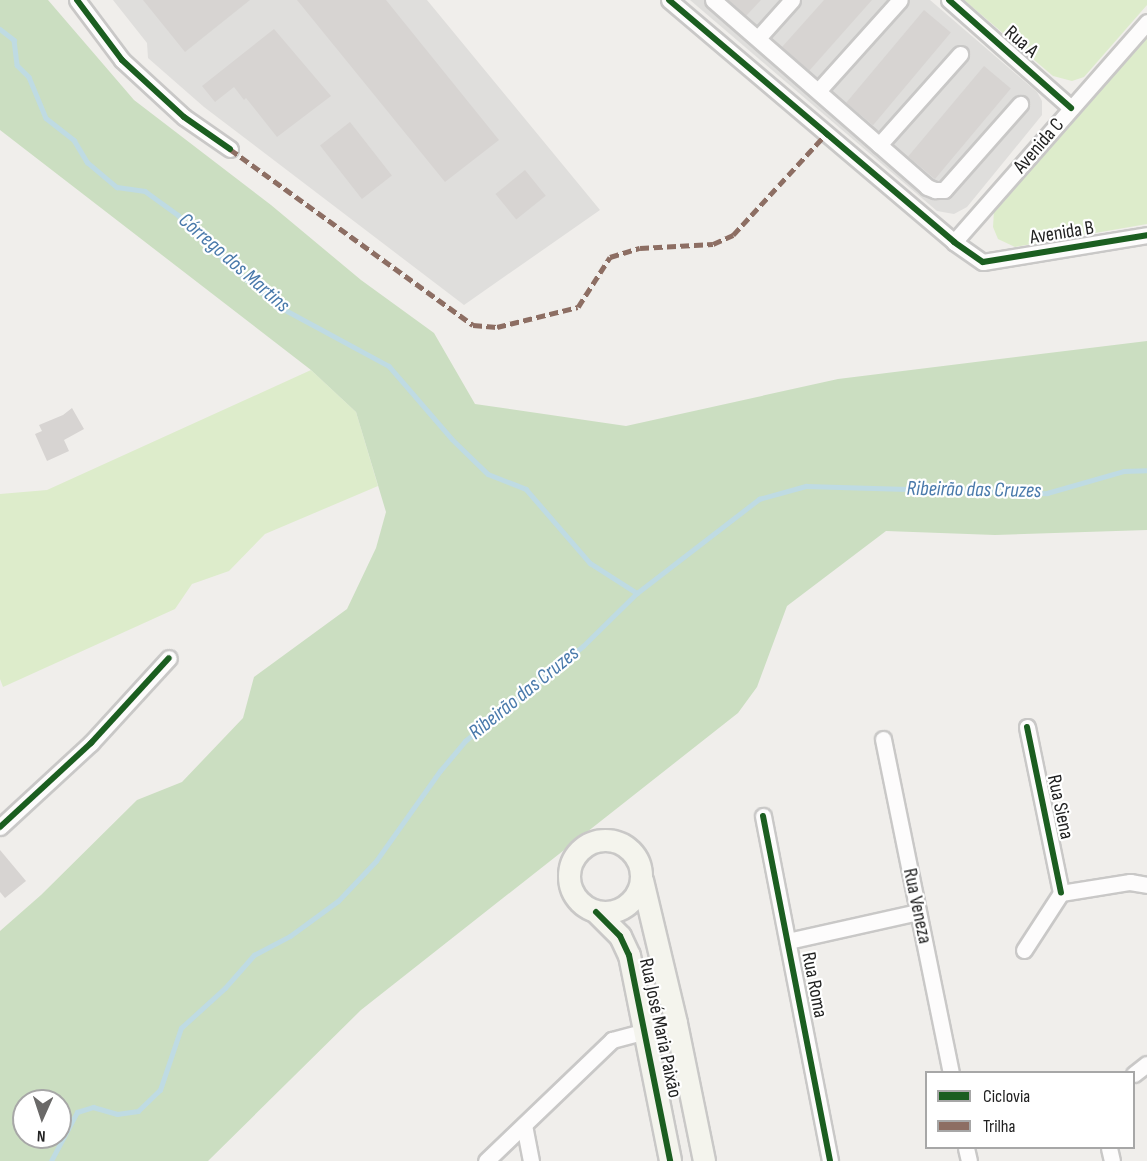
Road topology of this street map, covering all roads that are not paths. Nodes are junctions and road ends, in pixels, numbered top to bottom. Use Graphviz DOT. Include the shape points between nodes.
graph roads {
  1 [pos="77,0"];
  2 [pos="669,0"];
  3 [pos="713,0"];
  4 [pos="792,0"];
  5 [pos="900,0"];
  6 [pos="949,0"];
  7 [pos="1147,22"];
  8 [pos="758,38"];
  9 [pos="960,54"];
  10 [pos="818,91"];
  11 [pos="1020,104"];
  12 [pos="1071,108"];
  13 [pos="879,145"];
  14 [pos="230,149"];
  15 [pos="1147,235"];
  16 [pos="954,242"];
  17 [pos="169,658"];
  18 [pos="1027,728"];
  19 [pos="883,739"];
  20 [pos="763,816"];
  21 [pos="0,827"];
  22 [pos="642,880"];
  23 [pos="1147,885"];
  24 [pos="1061,893"];
  25 [pos="596,912"];
  26 [pos="918,912"];
  27 [pos="788,941"];
  28 [pos="1024,950"];
  29 [pos="676,1023"];
  30 [pos="645,1031"];
  31 [pos="1147,1064"];
  32 [pos="951,1071"];
  33 [pos="1135,1073"];
  34 [pos="524,1125"];
  35 [pos="486,1161"];
  36 [pos="531,1161"];
  37 [pos="670,1161"];
  38 [pos="704,1161"];
  39 [pos="830,1161"];
  1 -- 14 [label="street" via="122,60 184,117"];
  2 -- 16 [label="street"];
  3 -- 8 [label="street"];
  4 -- 8 [label="street"];
  5 -- 10 [label="street"];
  6 -- 12 [label="street, Rua A"];
  7 -- 12 [label="street, Avenida C"];
  8 -- 10 [label="street"];
  9 -- 13 [label="street"];
  10 -- 13 [label="street"];
  11 -- 13 [label="street" via="944,190 927,187"];
  12 -- 16 [label="street, Avenida C"];
  15 -- 16 [label="street, Avenida B" via="982,262"];
  17 -- 21 [label="street" via="91,743"];
  18 -- 24 [label="street, Rua Siena"];
  19 -- 26 [label="street, Rua Veneza"];
  20 -- 27 [label="street, Rua Roma"];
  22 -- 25 [label="street" via="637,895 626,906 612,912"];
  22 -- 25 [label="street" via="641,866 624,845 611,840 585,847 572,863 569,883 579,901"];
  22 -- 29 [label="street, Rua José Maria Paixão"];
  23 -- 24 [label="street" via="1130,882"];
  24 -- 28 [label="street"];
  25 -- 30 [label="street, Rua José Maria Paixão" via="625,945"];
  26 -- 27 [label="street"];
  26 -- 32 [label="street, Rua Veneza"];
  27 -- 39 [label="street, Rua Roma"];
  29 -- 30 [label="street"];
  29 -- 38 [label="street, Rua José Maria Paixão"];
  30 -- 34 [label="street" via="612,1040"];
  30 -- 37 [label="street, Rua José Maria Paixão"];
  31 -- 33 [label="street"];
  34 -- 35 [label="street"];
  34 -- 36 [label="street"];
}
